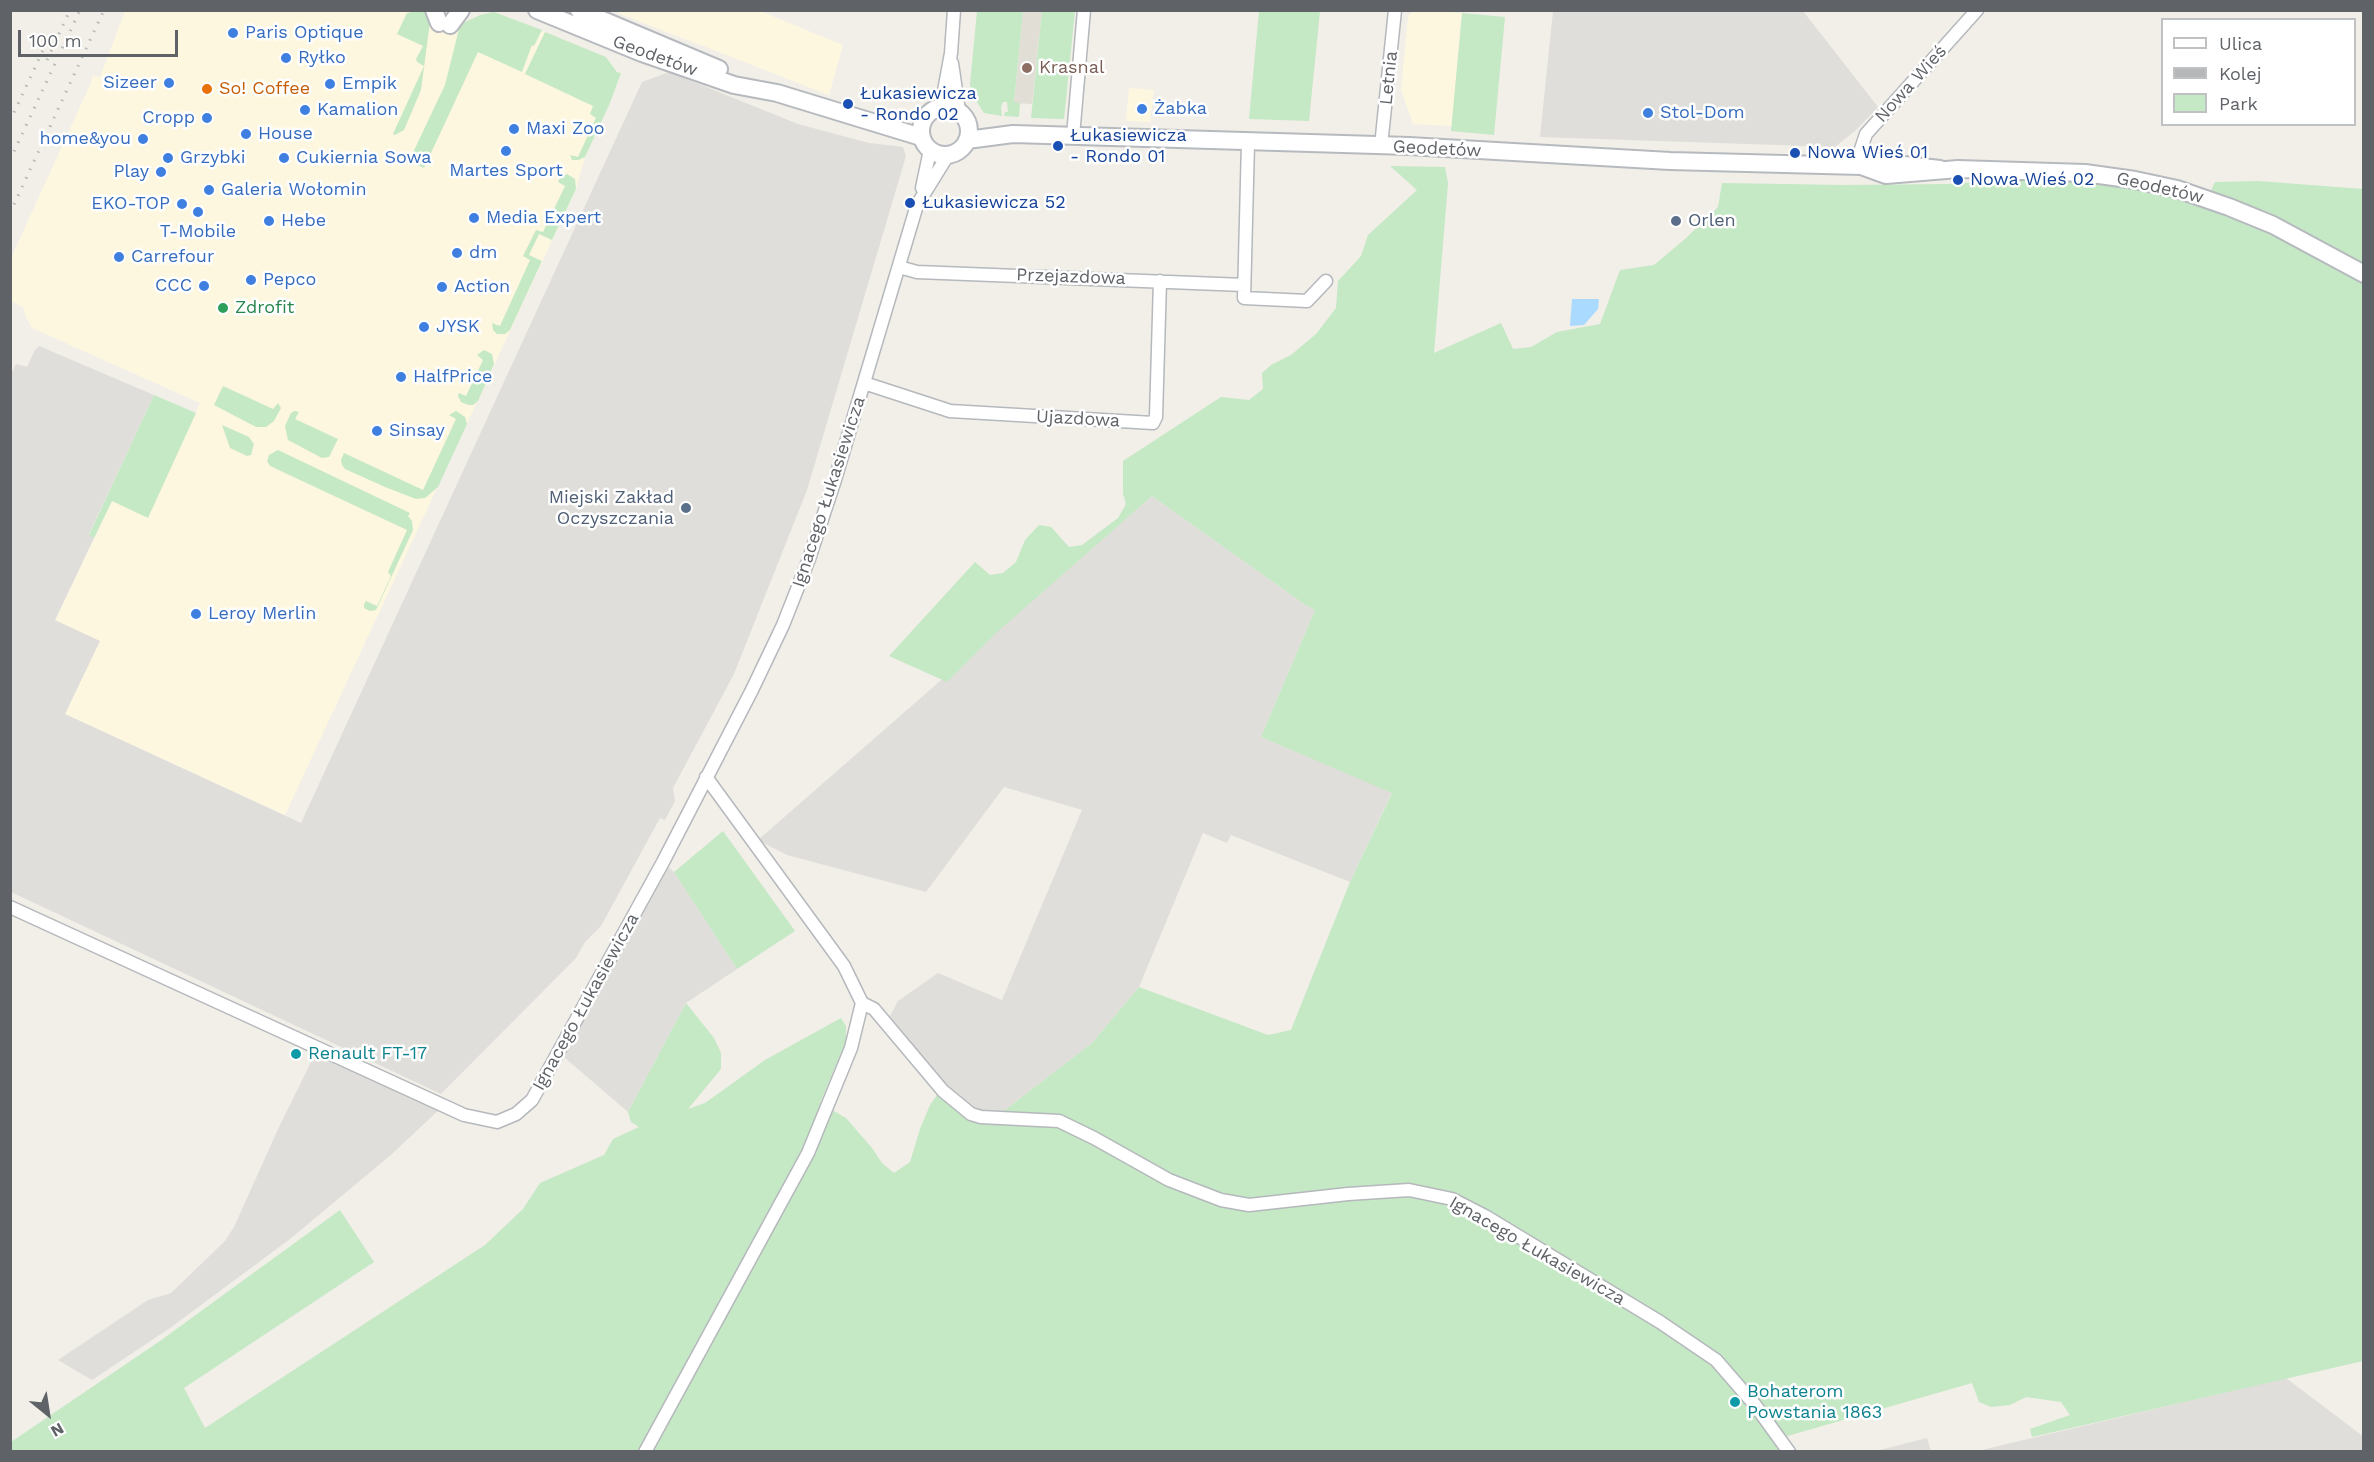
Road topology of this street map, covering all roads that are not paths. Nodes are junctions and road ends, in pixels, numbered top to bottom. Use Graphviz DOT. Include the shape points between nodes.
graph roads {
  1 [pos="460,10"];
  2 [pos="537,10"];
  3 [pos="579,10"];
  4 [pos="954,10"];
  5 [pos="1084,10"];
  6 [pos="1395,10"];
  7 [pos="1977,10"];
  8 [pos="441,20"];
  9 [pos="951,53"];
  10 [pos="777,93"];
  11 [pos="941,107"];
  12 [pos="963,116"];
  13 [pos="1013,134"];
  14 [pos="924,136"];
  15 [pos="1073,136"];
  16 [pos="967,140"];
  17 [pos="1248,143"];
  18 [pos="1381,146"];
  19 [pos="948,155"];
  20 [pos="1861,166"];
  21 [pos="921,195"];
  22 [pos="899,267"];
  23 [pos="2364,274"];
  24 [pos="1160,281"];
  25 [pos="1326,281"];
  26 [pos="1244,285"];
  27 [pos="864,383"];
  28 [pos="706,777"];
  29 [pos="10,907"];
  30 [pos="862,1002"];
  31 [pos="645,1452"];
  32 [pos="1789,1452"];
  1 -- 8 [label="main road"];
  2 -- 10 [label="main road, Geodetów" via="734,85"];
  3 -- 10 [label="main road, Geodetów"];
  4 -- 9 [label="street"];
  5 -- 15 [label="street"];
  6 -- 18 [label="street, Letnia"];
  7 -- 20 [label="street, Nowa Wieś" via="1866,134 1860,152"];
  9 -- 11 [label="street"];
  9 -- 12 [label="street"];
  10 -- 14 [label="main road, Geodetów"];
  11 -- 12 [label="main road" via="954,108"];
  11 -- 14 [label="main road" via="930,112"];
  12 -- 13 [label="main road, Geodetów"];
  12 -- 16 [label="main road" via="969,129"];
  13 -- 15 [label="main road, Geodetów"];
  13 -- 16 [label="main road, Geodetów"];
  14 -- 19 [label="main road" via="942,155"];
  14 -- 21 [label="street, Ignacego Łukasiewicza"];
  15 -- 17 [label="main road, Geodetów"];
  16 -- 19 [label="main road" via="960,150"];
  17 -- 18 [label="main road, Geodetów"];
  17 -- 26 [label="street"];
  18 -- 20 [label="main road, Geodetów" via="1607,159"];
  19 -- 21 [label="street, Ignacego Łukasiewicza"];
  20 -- 23 [label="main road, Geodetów" via="1886,163 1940,169 2085,173 2177,189 2273,225"];
  21 -- 22 [label="street, Ignacego Łukasiewicza"];
  22 -- 24 [label="street, Przejazdowa" via="917,272"];
  22 -- 27 [label="street, Ignacego Łukasiewicza"];
  24 -- 26 [label="street, Przejazdowa"];
  24 -- 27 [label="street, Ujazdowa" via="1153,423 950,411"];
  25 -- 26 [label="street" via="1307,301 1244,298"];
  27 -- 28 [label="street, Ignacego Łukasiewicza" via="793,601"];
  28 -- 29 [label="street, Ignacego Łukasiewicza" via="532,1100 516,1114 497,1122 464,1115"];
  28 -- 30 [label="street, Ignacego Łukasiewicza" via="844,966"];
  30 -- 31 [label="street" via="850,1048 808,1153"];
  30 -- 32 [label="street, Ignacego Łukasiewicza" via="874,1009 943,1091 971,1114 1059,1121 1169,1180 1221,1200 1249,1205 1409,1190 1452,1199 1660,1322 1716,1360"];
}
